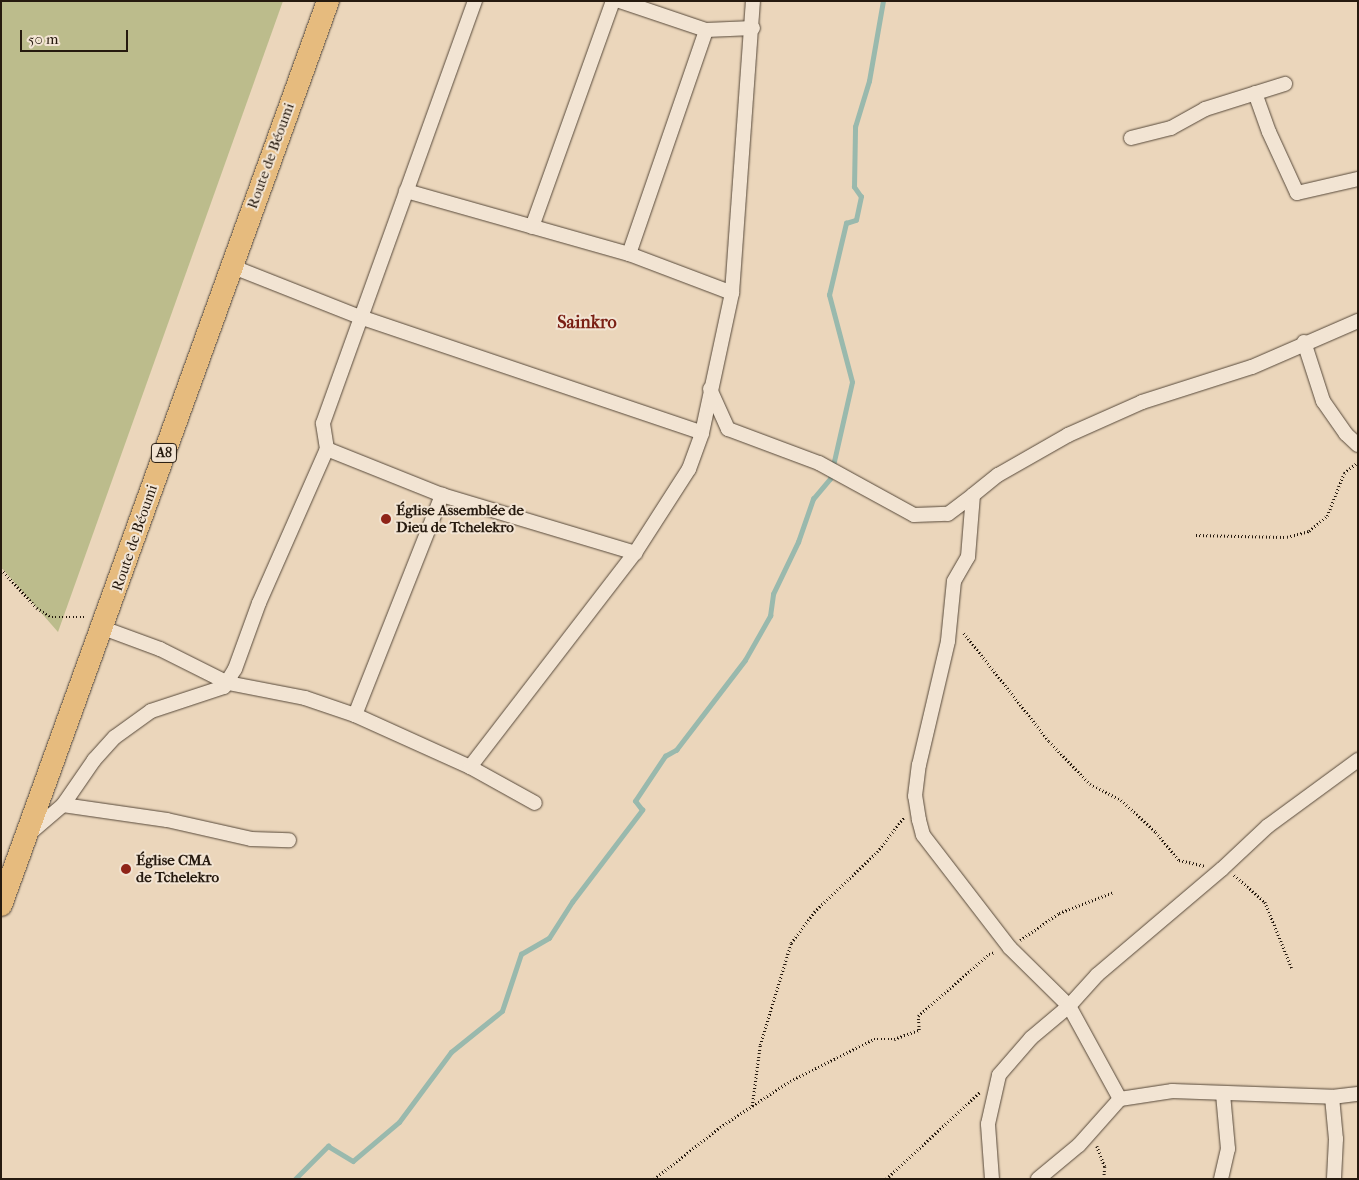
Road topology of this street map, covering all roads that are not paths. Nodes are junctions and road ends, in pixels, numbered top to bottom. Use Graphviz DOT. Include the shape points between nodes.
graph roads {
  1 [pos="328,1"];
  2 [pos="476,1"];
  3 [pos="613,1"];
  4 [pos="620,1"];
  5 [pos="753,1"];
  6 [pos="753,28"];
  7 [pos="706,30"];
  8 [pos="1285,84"];
  9 [pos="1255,92"];
  10 [pos="1131,138"];
  11 [pos="1358,178"];
  12 [pos="406,191"];
  13 [pos="532,227"];
  14 [pos="629,254"];
  15 [pos="231,266"];
  16 [pos="732,293"];
  17 [pos="360,317"];
  18 [pos="1358,321"];
  19 [pos="1304,342"];
  20 [pos="710,389"];
  21 [pos="702,433"];
  22 [pos="1358,445"];
  23 [pos="327,449"];
  24 [pos="442,495"];
  25 [pos="973,495"];
  26 [pos="635,553"];
  27 [pos="103,628"];
  28 [pos="228,683"];
  29 [pos="355,715"];
  30 [pos="1358,760"];
  31 [pos="470,767"];
  32 [pos="535,803"];
  33 [pos="63,805"];
  34 [pos="27,836"];
  35 [pos="289,840"];
  36 [pos="1,905"];
  37 [pos="1069,1006"];
  38 [pos="1223,1094"];
  39 [pos="1358,1094"];
  40 [pos="1332,1097"];
  41 [pos="1120,1099"];
  42 [pos="992,1179"];
  43 [pos="1038,1179"];
  44 [pos="1221,1179"];
  45 [pos="1334,1179"];
  1 -- 15 [label="main road, Route de Béoumi / A8"];
  2 -- 12 [label="street"];
  3 -- 13 [label="street"];
  4 -- 7 [label="street"];
  5 -- 6 [label="street"];
  6 -- 7 [label="street"];
  6 -- 16 [label="street"];
  7 -- 14 [label="street"];
  8 -- 9 [label="street"];
  9 -- 10 [label="street" via="1205,109 1170,128"];
  9 -- 11 [label="street" via="1269,132 1297,192"];
  12 -- 13 [label="street"];
  12 -- 17 [label="street"];
  13 -- 14 [label="street"];
  14 -- 16 [label="street"];
  15 -- 17 [label="street"];
  15 -- 27 [label="main road, Route de Béoumi / A8"];
  16 -- 20 [label="street"];
  17 -- 21 [label="street"];
  17 -- 23 [label="street" via="323,422"];
  18 -- 19 [label="street"];
  19 -- 22 [label="street" via="1323,401 1346,434"];
  19 -- 25 [label="street" via="1252,367 1142,402 1068,435 998,474"];
  20 -- 21 [label="street"];
  20 -- 25 [label="street" via="728,429 819,463 914,516 948,514"];
  21 -- 26 [label="street" via="689,469"];
  23 -- 24 [label="street"];
  23 -- 28 [label="street"];
  24 -- 26 [label="street"];
  24 -- 29 [label="street"];
  25 -- 37 [label="street" via="968,557 954,581 948,641 919,764 915,796 923,835 1010,948"];
  26 -- 31 [label="street"];
  27 -- 28 [label="street" via="160,649"];
  27 -- 34 [label="main road, Route de Béoumi / A8"];
  28 -- 29 [label="street" via="305,698"];
  28 -- 33 [label="street" via="151,711 114,737"];
  29 -- 31 [label="street"];
  30 -- 37 [label="street" via="1268,826 1222,870 1097,974"];
  31 -- 32 [label="street"];
  33 -- 34 [label="street"];
  33 -- 35 [label="street" via="167,820 251,840"];
  34 -- 36 [label="main road, Route de Béoumi / A8"];
  37 -- 41 [label="street"];
  37 -- 42 [label="street" via="1032,1038 999,1075 988,1124"];
  38 -- 40 [label="street"];
  38 -- 41 [label="street" via="1172,1091"];
  38 -- 44 [label="street" via="1228,1149"];
  39 -- 40 [label="street"];
  40 -- 45 [label="street" via="1336,1139"];
  41 -- 43 [label="street" via="1092,1131"];
}
